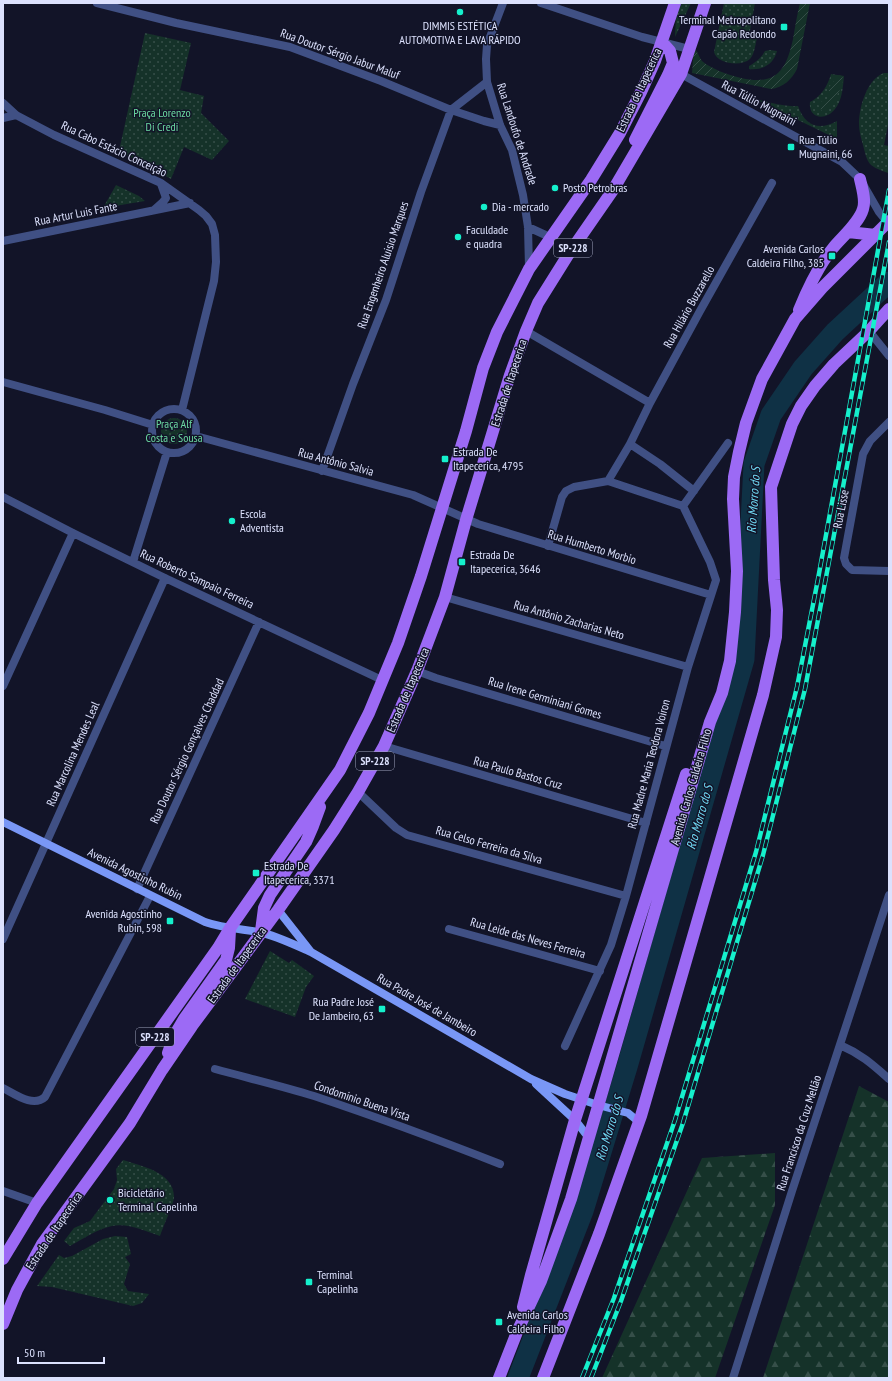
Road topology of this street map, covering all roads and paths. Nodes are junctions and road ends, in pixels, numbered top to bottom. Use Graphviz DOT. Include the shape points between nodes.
graph roads {
  1 [pos="97,3"];
  2 [pos="502,3"];
  3 [pos="541,3"];
  4 [pos="675,3"];
  5 [pos="705,3"];
  6 [pos="662,42"];
  7 [pos="689,49"];
  8 [pos="681,74"];
  9 [pos="487,82"];
  10 [pos="3,103"];
  11 [pos="451,110"];
  12 [pos="16,116"];
  13 [pos="3,118"];
  14 [pos="500,125"];
  15 [pos="623,173"];
  16 [pos="860,179"];
  17 [pos="161,183"];
  18 [pos="772,183"];
  19 [pos="190,203"];
  20 [pos="153,211"];
  21 [pos="889,223"];
  22 [pos="528,227"];
  23 [pos="848,232"];
  24 [pos="876,235"];
  25 [pos="552,238"];
  26 [pos="3,241"];
  27 [pos="529,269"];
  28 [pos="889,309"];
  29 [pos="794,319"];
  30 [pos="526,331"];
  31 [pos="869,331"];
  32 [pos="889,356"];
  33 [pos="3,382"];
  34 [pos="650,403"];
  35 [pos="182,410"];
  36 [pos="889,422"];
  37 [pos="153,425"];
  38 [pos="196,436"];
  39 [pos="728,443"];
  40 [pos="630,444"];
  41 [pos="167,452"];
  42 [pos="322,471"];
  43 [pos="608,481"];
  44 [pos="694,491"];
  45 [pos="3,497"];
  46 [pos="683,506"];
  47 [pos="442,509"];
  48 [pos="466,520"];
  49 [pos="73,533"];
  50 [pos="548,546"];
  51 [pos="133,562"];
  52 [pos="889,571"];
  53 [pos="165,578"];
  54 [pos="711,595"];
  55 [pos="445,597"];
  56 [pos="259,622"];
  57 [pos="688,667"];
  58 [pos="418,671"];
  59 [pos="382,680"];
  60 [pos="3,686"];
  61 [pos="710,722"];
  62 [pos="384,746"];
  63 [pos="665,746"];
  64 [pos="358,792"];
  65 [pos="324,794"];
  66 [pos="3,822"];
  67 [pos="646,823"];
  68 [pos="46,843"];
  69 [pos="138,889"];
  70 [pos="889,895"];
  71 [pos="150,896"];
  72 [pos="626,896"];
  73 [pos="278,910"];
  74 [pos="230,928"];
  75 [pos="449,929"];
  76 [pos="260,933"];
  77 [pos="3,938"];
  78 [pos="311,952"];
  79 [pos="600,971"];
  80 [pos="840,1045"];
  81 [pos="565,1046"];
  82 [pos="215,1069"];
  83 [pos="162,1070"];
  84 [pos="531,1079"];
  85 [pos="889,1079"];
  86 [pos="3,1088"];
  87 [pos="582,1100"];
  88 [pos="602,1106"];
  89 [pos="575,1120"];
  90 [pos="639,1122"];
  91 [pos="589,1138"];
  92 [pos="500,1164"];
  93 [pos="3,1191"];
  94 [pos="37,1203"];
  95 [pos="3,1259"];
  96 [pos="3,1324"];
  97 [pos="517,1332"];
  98 [pos="499,1378"];
  99 [pos="543,1378"];
  100 [pos="733,1378"];
  1 -- 11 [label="street, Rua Doutor Sérgio Jabur Maluf" via="290,47"];
  2 -- 9 [label="street, Rua Landoufo de Andrade" via="487,45"];
  3 -- 6 [label="street"];
  4 -- 6 [label="main road, Estrada de Itapecerica / SP-228"];
  5 -- 7 [label="main road, Estrada de Itapecerica / SP-228"];
  6 -- 7 [label="street"];
  6 -- 15 [label="main road" via="670,51 674,63 631,148"];
  6 -- 25 [label="main road, Estrada de Itapecerica / SP-228" via="620,133"];
  7 -- 8 [label="main road, Estrada de Itapecerica / SP-228"];
  8 -- 15 [label="main road, Estrada de Itapecerica / SP-228"];
  8 -- 16 [label="street, Rua Túllio Mugnaini" via="842,162"];
  9 -- 11 [label="street"];
  9 -- 14 [label="street, Rua Landoufo de Andrade"];
  10 -- 12 [label="street, Rua Cabo Estácio Conceição"];
  11 -- 14 [label="street, Rua Doutor Sérgio Jabur Maluf"];
  11 -- 42 [label="street, Rua Engenheiro Aluisio Marques" via="386,300"];
  12 -- 13 [label="street"];
  12 -- 17 [label="street, Rua Cabo Estácio Conceição"];
  14 -- 22 [label="street, Rua Landoufo de Andrade" via="512,150"];
  15 -- 30 [label="main road, Estrada de Itapecerica / SP-228" via="542,297"];
  16 -- 21 [label="street, Rua Túllio Mugnaini" via="879,212"];
  16 -- 23 [label="main road" via="863,209"];
  17 -- 19 [label="street, Rua Cabo Estácio Conceição"];
  17 -- 20 [label="street" via="166,198"];
  18 -- 34 [label="street, Rua Hilário Buzzarello"];
  19 -- 20 [label="street, Rua Artur Luis Fante"];
  19 -- 35 [label="street, Rua Cabo Estácio Conceição" via="212,224 216,262 214,280"];
  20 -- 26 [label="street, Rua Artur Luis Fante"];
  21 -- 24 [label="main road, Avenida Carlos Caldeira Filho"];
  22 -- 25 [label="street"];
  22 -- 27 [label="street, Rua Landoufo de Andrade"];
  23 -- 24 [label="main road"];
  23 -- 29 [label="main road" via="832,248 817,272"];
  24 -- 29 [label="main road, Avenida Carlos Caldeira Filho"];
  25 -- 27 [label="main road, Estrada de Itapecerica / SP-228"];
  27 -- 47 [label="main road, Estrada de Itapecerica / SP-228" via="496,332"];
  28 -- 31 [label="main road"];
  29 -- 61 [label="main road, Avenida Carlos Caldeira Filho" via="762,379 738,452 733,499 736,571 734,634 728,674"];
  30 -- 34 [label="street"];
  30 -- 48 [label="main road, Estrada de Itapecerica / SP-228"];
  31 -- 32 [label="street"];
  31 -- 90 [label="main road" via="834,364 801,406 792,424 771,487 776,637 763,696"];
  33 -- 37 [label="street"];
  34 -- 40 [label="street, Rua Hilário Buzzarello"];
  35 -- 37 [label="street" via="172,409 162,413"];
  35 -- 38 [label="street" via="194,421"];
  36 -- 52 [label="street, Rua Lisse" via="870,441 864,454 844,558 852,570"];
  37 -- 41 [label="street" via="155,441"];
  38 -- 41 [label="street" via="191,445 183,451"];
  38 -- 42 [label="street, Rua Antônio Salvia"];
  39 -- 44 [label="street"];
  40 -- 43 [label="street, Rua Hilário Buzzarello"];
  40 -- 44 [label="street"];
  41 -- 51 [label="street"];
  42 -- 47 [label="street, Rua Antônio Salvia" via="413,495"];
  43 -- 46 [label="street"];
  43 -- 50 [label="street" via="574,487 566,491"];
  44 -- 46 [label="street"];
  45 -- 49 [label="street, Rua Roberto Sampaio Ferreira"];
  46 -- 54 [label="street, Rua Madre Maria Teodora Voiron" via="716,578"];
  47 -- 48 [label="street, Rua Antônio Salvia"];
  47 -- 59 [label="main road, Estrada de Itapecerica / SP-228" via="398,643"];
  48 -- 50 [label="street, Rua Humberto Morbio"];
  48 -- 55 [label="main road, Estrada de Itapecerica / SP-228"];
  49 -- 51 [label="street, Rua Roberto Sampaio Ferreira"];
  49 -- 60 [label="street"];
  50 -- 54 [label="street, Rua Humberto Morbio"];
  51 -- 53 [label="street, Rua Roberto Sampaio Ferreira"];
  53 -- 56 [label="street, Rua Roberto Sampaio Ferreira"];
  53 -- 68 [label="street, Rua Marcolina Mendes Leal"];
  54 -- 57 [label="street, Rua Madre Maria Teodora Voiron"];
  55 -- 57 [label="street, Rua Antônio Zacharias Neto"];
  55 -- 58 [label="main road, Estrada de Itapecerica / SP-228"];
  56 -- 59 [label="street, Rua Roberto Sampaio Ferreira"];
  56 -- 69 [label="street, Rua Doutor Sérgio Gonçalves Chaddad"];
  57 -- 63 [label="street, Rua Madre Maria Teodora Voiron"];
  58 -- 62 [label="main road, Estrada de Itapecerica / SP-228"];
  58 -- 63 [label="street, Rua Irene Germiniani Gomes"];
  59 -- 65 [label="main road, Estrada de Itapecerica / SP-228" via="369,713 340,770"];
  61 -- 87 [label="main road" via="686,773"];
  61 -- 88 [label="main road, Avenida Carlos Caldeira Filho"];
  62 -- 64 [label="main road, Estrada de Itapecerica / SP-228"];
  62 -- 67 [label="street, Rua Paulo Bastos Cruz"];
  63 -- 67 [label="street, Rua Madre Maria Teodora Voiron"];
  64 -- 72 [label="street, Rua Celso Ferreira da Silva" via="396,828 408,835"];
  64 -- 73 [label="main road, Estrada de Itapecerica / SP-228"];
  65 -- 74 [label="main road, Estrada de Itapecerica / SP-228"];
  65 -- 76 [label="main road" via="306,842 264,908"];
  66 -- 68 [label="main road, Avenida Agostinho Rubin"];
  67 -- 72 [label="street, Rua Madre Maria Teodora Voiron"];
  68 -- 69 [label="main road, Avenida Agostinho Rubin"];
  68 -- 77 [label="street, Rua Marcolina Mendes Leal"];
  69 -- 71 [label="main road, Avenida Agostinho Rubin"];
  70 -- 80 [label="street, Rua Francisco da Cruz Mellão"];
  71 -- 74 [label="main road, Avenida Agostinho Rubin" via="205,922"];
  71 -- 86 [label="street" via="45,1097 41,1101 30,1101"];
  72 -- 79 [label="street, Rua Madre Maria Teodora Voiron"];
  73 -- 76 [label="main road, Estrada de Itapecerica / SP-228"];
  73 -- 78 [label="main road, Rua Padre José de Jambeiro"];
  74 -- 76 [label="main road, Avenida Agostinho Rubin"];
  74 -- 83 [label="main road" via="226,960 174,1036"];
  74 -- 94 [label="main road, Estrada de Itapecerica / SP-228"];
  75 -- 79 [label="street, Rua Leide das Neves Ferreira"];
  76 -- 78 [label="main road, Rua Padre José de Jambeiro"];
  76 -- 83 [label="main road, Estrada de Itapecerica / SP-228"];
  78 -- 84 [label="main road, Rua Padre José de Jambeiro"];
  79 -- 81 [label="street, Rua Madre Maria Teodora Voiron"];
  80 -- 85 [label="street" via="857,1052"];
  80 -- 100 [label="street, Rua Francisco da Cruz Mellão"];
  82 -- 92 [label="street, Condominio Buena Vista" via="314,1096"];
  83 -- 96 [label="main road, Estrada de Itapecerica / SP-228" via="130,1123 42,1244 17,1290"];
  84 -- 87 [label="main road, Rua Padre José de Jambeiro"];
  84 -- 89 [label="main road, Rua Padre José de Jambeiro"];
  87 -- 88 [label="main road, Rua Padre José de Jambeiro"];
  87 -- 89 [label="main road"];
  88 -- 90 [label="main road, Rua Padre José de Jambeiro" via="628,1113"];
  88 -- 91 [label="main road, Avenida Carlos Caldeira Filho"];
  89 -- 91 [label="main road, Rua Padre José de Jambeiro"];
  89 -- 97 [label="main road"];
  90 -- 99 [label="main road"];
  91 -- 97 [label="main road, Avenida Carlos Caldeira Filho" via="558,1237"];
  93 -- 94 [label="street"];
  94 -- 95 [label="main road, Estrada de Itapecerica / SP-228"];
  97 -- 98 [label="main road, Avenida Carlos Caldeira Filho"];
}
